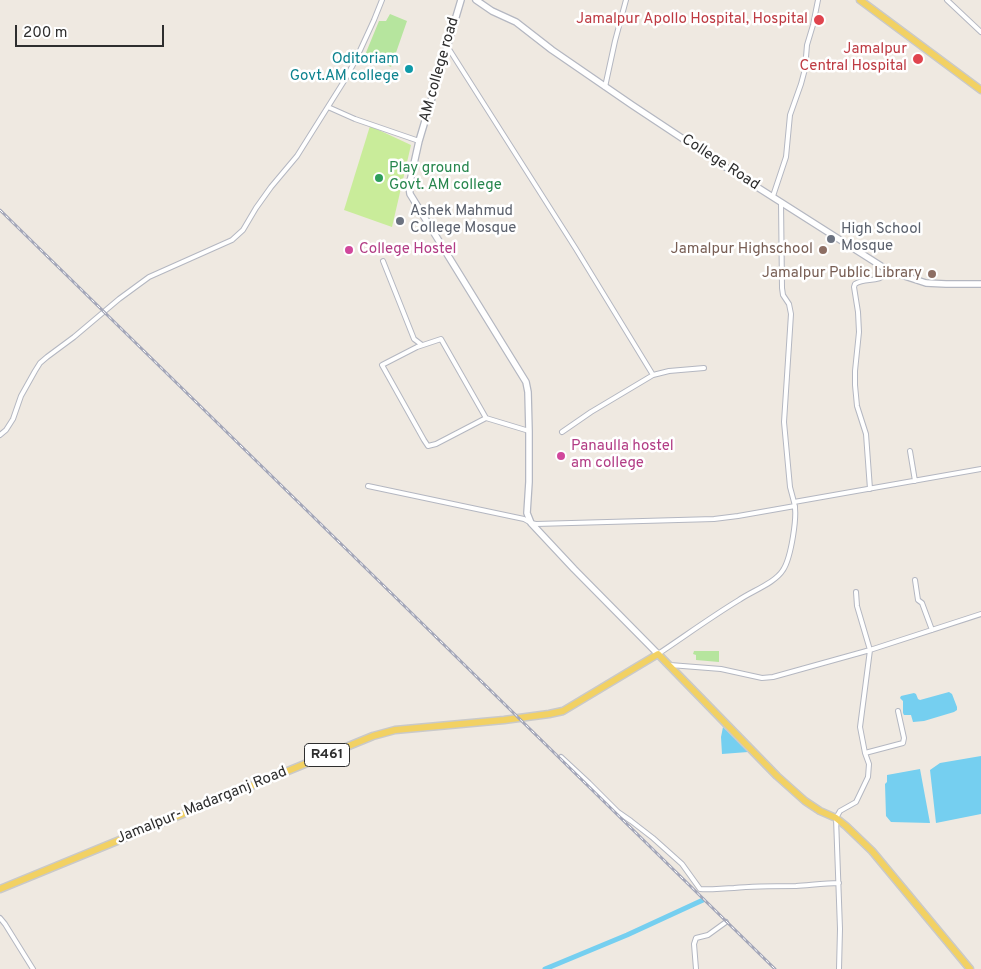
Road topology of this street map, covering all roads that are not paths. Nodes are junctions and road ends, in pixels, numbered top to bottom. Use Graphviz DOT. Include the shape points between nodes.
graph roads {
  1 [pos="382,0"];
  2 [pos="460,0"];
  3 [pos="476,0"];
  4 [pos="626,0"];
  5 [pos="818,0"];
  6 [pos="860,0"];
  7 [pos="947,0"];
  8 [pos="981,32"];
  9 [pos="447,45"];
  10 [pos="605,86"];
  11 [pos="981,90"];
  12 [pos="328,107"];
  13 [pos="420,141"];
  14 [pos="773,196"];
  15 [pos="781,201"];
  16 [pos="383,261"];
  17 [pos="889,271"];
  18 [pos="981,284"];
  19 [pos="414,338"];
  20 [pos="422,346"];
  21 [pos="412,350"];
  22 [pos="704,368"];
  23 [pos="653,375"];
  24 [pos="486,418"];
  25 [pos="529,431"];
  26 [pos="562,432"];
  27 [pos="0,435"];
  28 [pos="910,452"];
  29 [pos="981,470"];
  30 [pos="915,481"];
  31 [pos="368,486"];
  32 [pos="870,489"];
  33 [pos="795,504"];
  34 [pos="531,523"];
  35 [pos="915,580"];
  36 [pos="856,592"];
  37 [pos="981,614"];
  38 [pos="932,630"];
  39 [pos="870,650"];
  40 [pos="658,654"];
  41 [pos="670,665"];
  42 [pos="898,711"];
  43 [pos="865,752"];
  44 [pos="561,757"];
  45 [pos="836,818"];
  46 [pos="839,883"];
  47 [pos="0,889"];
  48 [pos="0,918"];
  49 [pos="726,922"];
  50 [pos="33,969"];
  51 [pos="696,969"];
  52 [pos="839,969"];
  53 [pos="970,969"];
  1 -- 12 [label="street" via="358,56"];
  2 -- 9 [label="main road, AM college road"];
  3 -- 10 [label="main road, College Road" via="516,22"];
  4 -- 10 [label="street"];
  5 -- 14 [label="street" via="805,69 790,115 786,157"];
  6 -- 11 [label="main road"];
  7 -- 8 [label="street"];
  9 -- 13 [label="main road, AM college road"];
  9 -- 23 [label="street"];
  10 -- 14 [label="main road, College Road"];
  12 -- 13 [label="street"];
  12 -- 27 [label="street" via="297,156 238,235 150,277 47,357 35,371 13,419"];
  13 -- 25 [label="main road" via="410,194 526,382"];
  14 -- 15 [label="main road, College Road"];
  15 -- 17 [label="main road, College Road"];
  15 -- 33 [label="street" via="782,288 791,314 784,422 790,487"];
  16 -- 19 [label="street"];
  17 -- 18 [label="main road, College Road" via="926,283"];
  17 -- 32 [label="street" via="883,277 859,282 854,287 859,332 855,385 857,406 866,434"];
  19 -- 20 [label="street"];
  19 -- 21 [label="street"];
  20 -- 21 [label="street"];
  20 -- 24 [label="street" via="441,339"];
  21 -- 24 [label="street" via="382,366 428,446"];
  22 -- 23 [label="street"];
  23 -- 26 [label="street"];
  24 -- 25 [label="street"];
  25 -- 34 [label="main road" via="527,513"];
  28 -- 30 [label="street"];
  29 -- 30 [label="street"];
  30 -- 32 [label="street"];
  31 -- 34 [label="street"];
  32 -- 33 [label="street"];
  33 -- 34 [label="street" via="714,519"];
  33 -- 40 [label="street" via="790,551 784,570"];
  34 -- 40 [label="main road"];
  35 -- 38 [label="street" via="918,600"];
  36 -- 39 [label="street" via="856,606"];
  37 -- 38 [label="street"];
  38 -- 39 [label="street"];
  39 -- 41 [label="street" via="762,678 721,669"];
  39 -- 43 [label="street" via="860,727"];
  40 -- 41 [label="main road"];
  40 -- 47 [label="main road, Jamalpur- Madarganj Road / R461" via="563,711 395,730 373,736"];
  41 -- 45 [label="main road" via="777,776 805,801"];
  42 -- 43 [label="street" via="903,743"];
  43 -- 45 [label="street" via="869,764 868,777 861,794"];
  44 -- 46 [label="street" via="618,812 682,864 700,889"];
  45 -- 46 [label="street"];
  45 -- 53 [label="main road" via="872,852"];
  46 -- 52 [label="street"];
  48 -- 50 [label="street"];
  49 -- 51 [label="street" via="708,935 696,938"];
}
